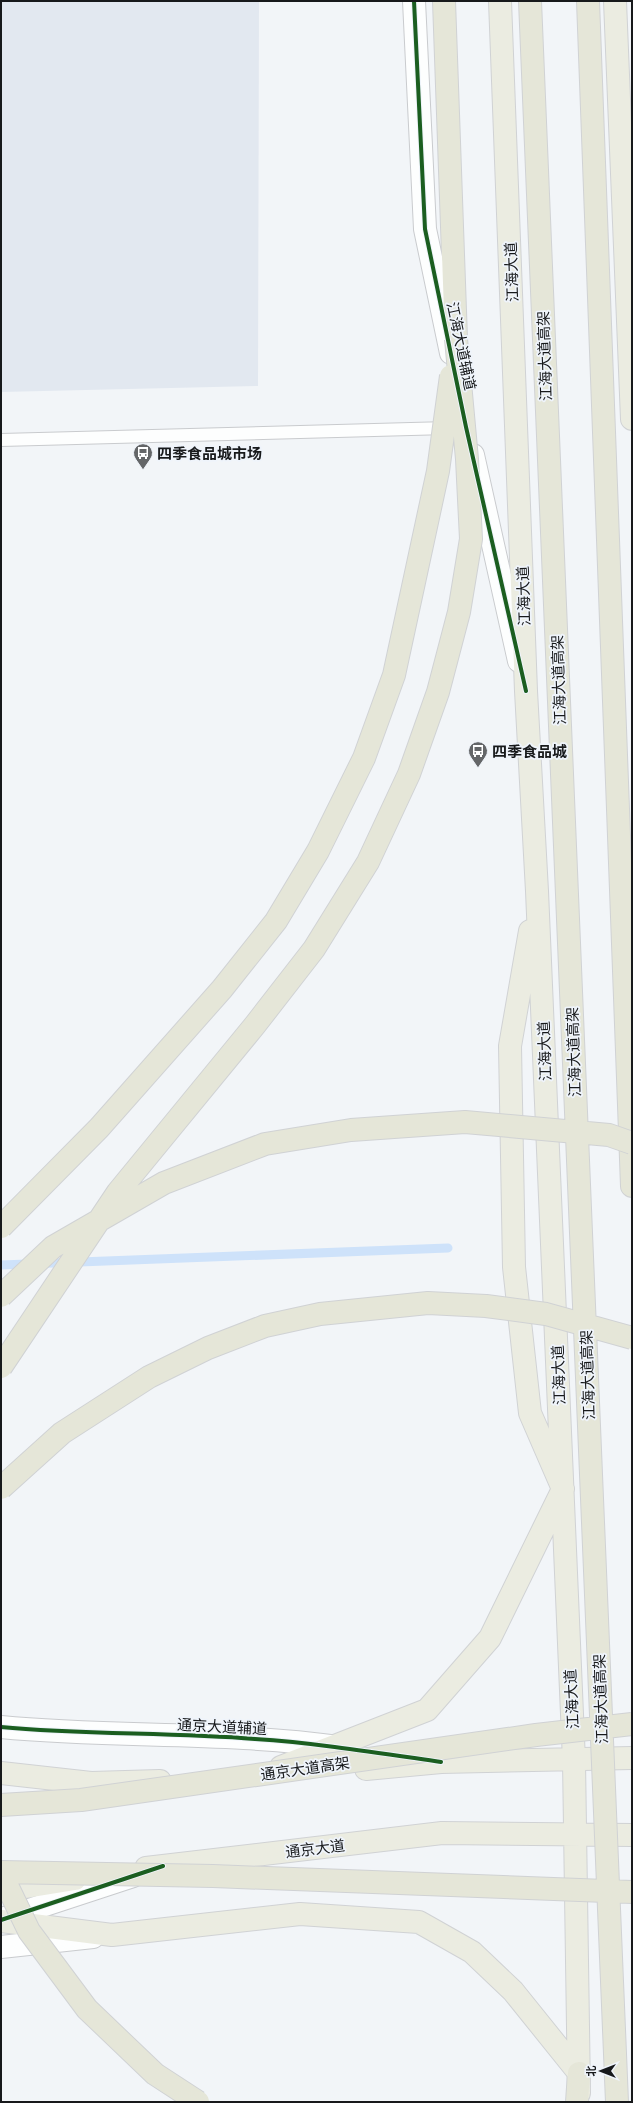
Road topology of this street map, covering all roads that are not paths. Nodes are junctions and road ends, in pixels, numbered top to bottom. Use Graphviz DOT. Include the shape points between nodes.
graph roads {
  1 [pos="414,1"];
  2 [pos="444,1"];
  3 [pos="500,1"];
  4 [pos="530,1"];
  5 [pos="588,1"];
  6 [pos="615,1"];
  7 [pos="456,339"];
  8 [pos="632,419"];
  9 [pos="466,427"];
  10 [pos="1,440"];
  11 [pos="526,691"];
  12 [pos="537,891"];
  13 [pos="632,1143"];
  14 [pos="632,1186"];
  15 [pos="1,1227"];
  16 [pos="1,1296"];
  17 [pos="632,1338"];
  18 [pos="1,1367"];
  19 [pos="1,1488"];
  20 [pos="563,1489"];
  21 [pos="632,1724"];
  22 [pos="1,1727"];
  23 [pos="334,1747"];
  24 [pos="632,1758"];
  25 [pos="574,1761"];
  26 [pos="440,1762"];
  27 [pos="1,1773"];
  28 [pos="248,1779"];
  29 [pos="1,1805"];
  30 [pos="574,1835"];
  31 [pos="632,1835"];
  32 [pos="162,1866"];
  33 [pos="1,1872"];
  34 [pos="1,1891"];
  35 [pos="632,1892"];
  36 [pos="1,1921"];
  37 [pos="112,1935"];
  38 [pos="1,1947"];
  39 [pos="579,2073"];
  40 [pos="198,2102"];
  41 [pos="577,2102"];
  42 [pos="617,2102"];
  1 -- 9 [label="street, 江海大道辅道" via="425,229"];
  2 -- 7 [label="highway"];
  3 -- 11 [label="main road, 江海大道"];
  4 -- 42 [label="highway, 江海大道高架, bridge"];
  5 -- 14 [label="highway"];
  6 -- 8 [label="main road"];
  7 -- 15 [label="highway, bridge" via="438,471 394,676 364,758 318,851 276,921 222,990 99,1128"];
  7 -- 18 [label="highway, bridge" via="471,539 460,612 438,692 409,774 368,862 314,949 118,1192"];
  9 -- 10 [label="lane"];
  9 -- 11 [label="street, 江海大道辅道"];
  11 -- 12 [label="main road, 江海大道"];
  12 -- 20 [label="main road, 江海大道"];
  12 -- 20 [label="main road" via="510,1046 514,1268 530,1413"];
  13 -- 16 [label="highway, bridge" via="609,1135 465,1122 351,1130 265,1144 164,1183 150,1191 53,1247"];
  17 -- 19 [label="highway, bridge" via="546,1314 486,1306 428,1303 320,1314 265,1326 208,1348 149,1377 62,1432"];
  20 -- 23 [label="main road" via="490,1638 427,1710"];
  20 -- 25 [label="main road, 江海大道"];
  21 -- 29 [label="highway, 通京大道高架, bridge" via="536,1735 81,1800"];
  22 -- 23 [label="street, 通京大道辅道" via="40,1731 254,1738"];
  23 -- 26 [label="street, 通京大道辅道"];
  23 -- 28 [label="main road"];
  24 -- 25 [label="main road"];
  25 -- 26 [label="main road"];
  25 -- 30 [label="main road, 江海大道"];
  26 -- 28 [label="main road"];
  27 -- 28 [label="main road" via="91,1783"];
  30 -- 31 [label="main road, 通京大道"];
  30 -- 32 [label="main road, 通京大道" via="442,1833"];
  30 -- 39 [label="main road, 江海大道"];
  32 -- 34 [label="main road, 通京大道"];
  32 -- 36 [label="street"];
  33 -- 35 [label="highway, bridge" via="213,1876"];
  33 -- 40 [label="highway, bridge" via="29,1931 87,2009 154,2074"];
  36 -- 37 [label="main road"];
  37 -- 38 [label="street"];
  37 -- 39 [label="main road" via="300,1914 419,1922 472,1952 513,1991"];
  39 -- 41 [label="highway"];
}
